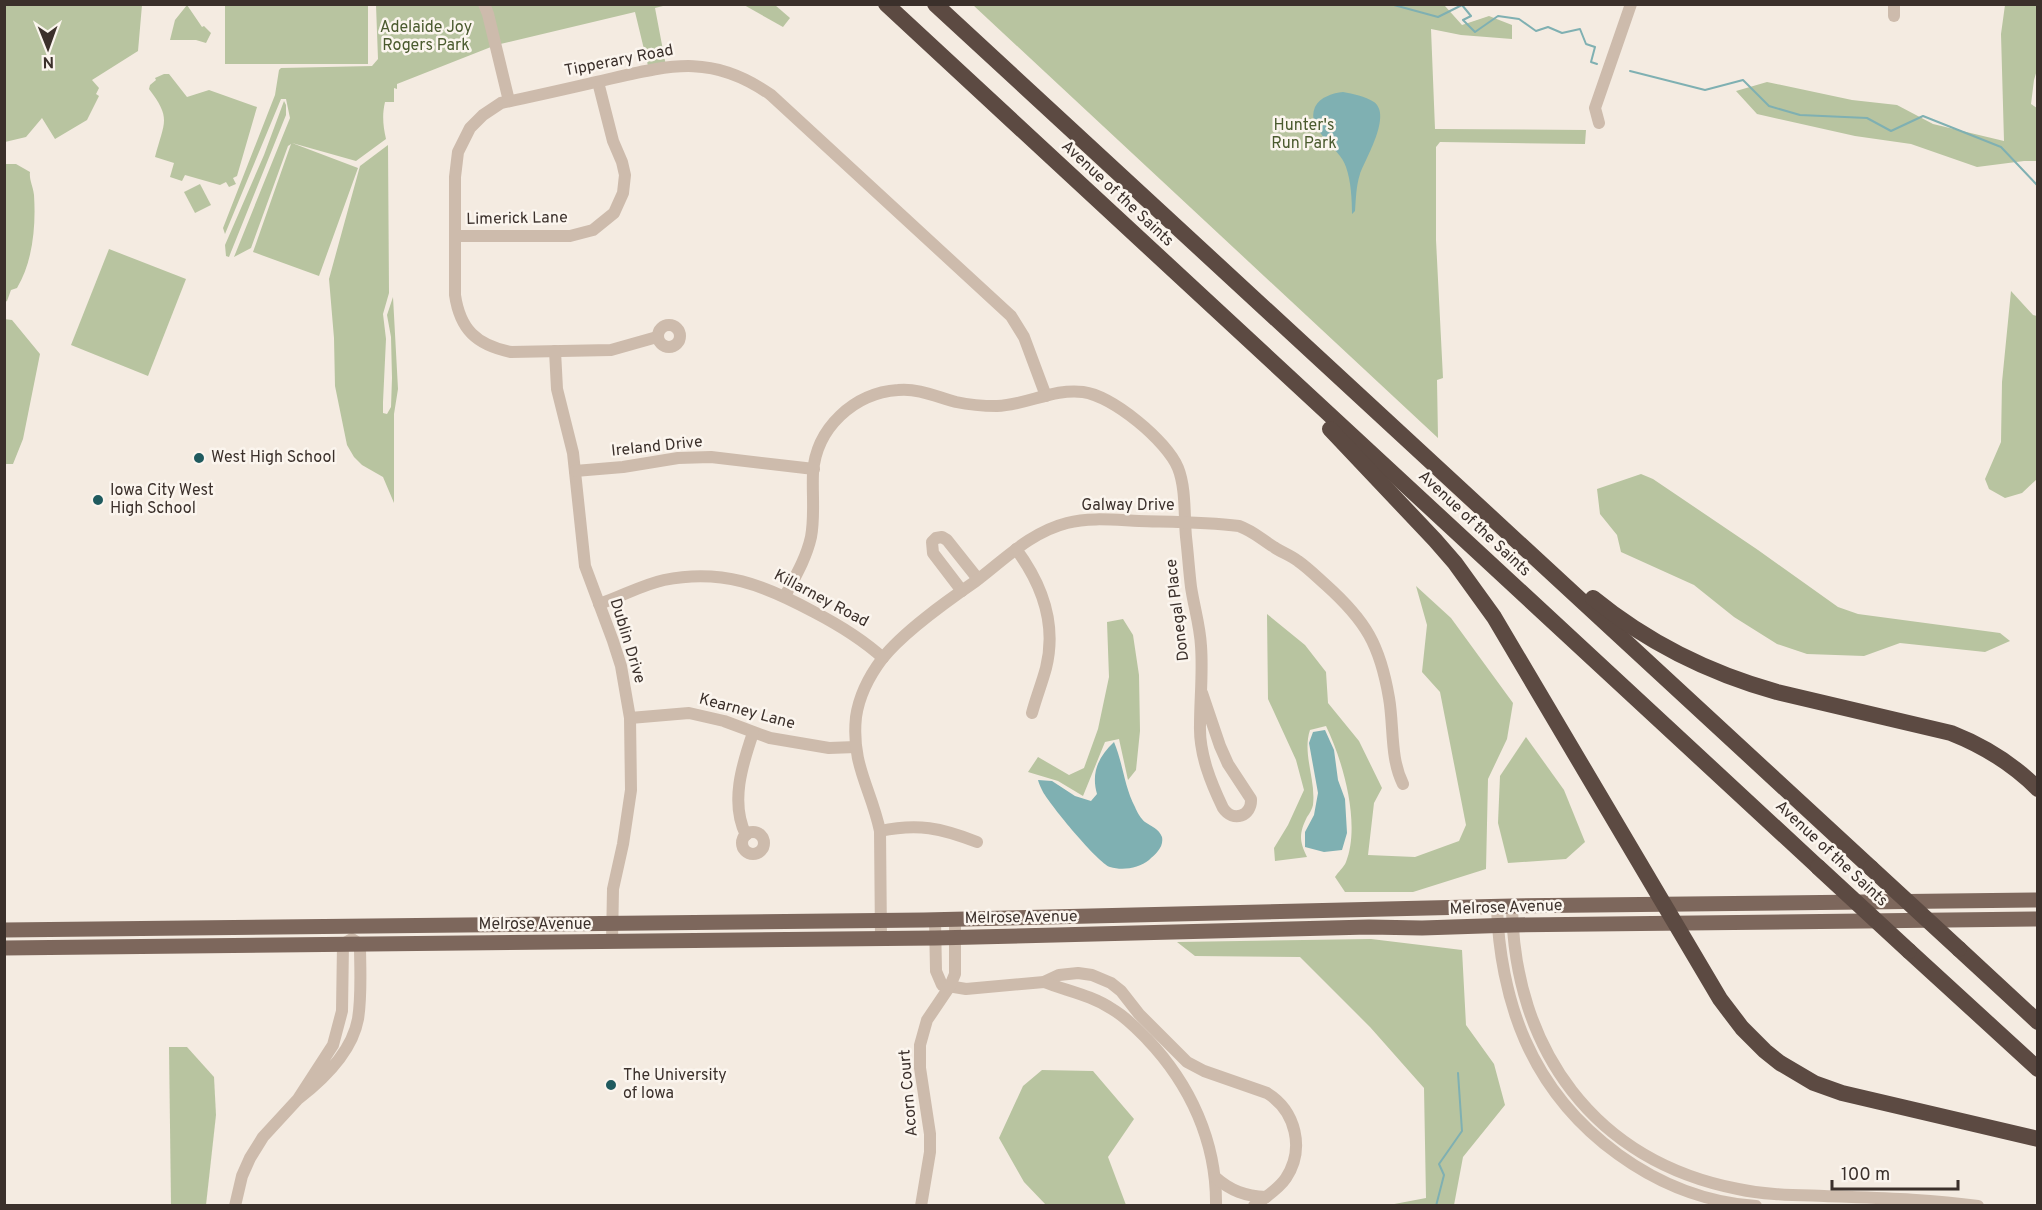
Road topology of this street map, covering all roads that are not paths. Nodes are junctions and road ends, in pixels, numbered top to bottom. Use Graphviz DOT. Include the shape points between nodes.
graph roads {
  1 [pos="484,4"];
  2 [pos="886,4"];
  3 [pos="935,4"];
  4 [pos="1631,4"];
  5 [pos="598,82"];
  6 [pos="509,101"];
  7 [pos="1599,123"];
  8 [pos="455,236"];
  9 [pos="657,337"];
  10 [pos="1246,339"];
  11 [pos="555,351"];
  12 [pos="1350,387"];
  13 [pos="1046,396"];
  14 [pos="814,469"];
  15 [pos="575,471"];
  16 [pos="1185,523"];
  17 [pos="1016,549"];
  18 [pos="978,579"];
  19 [pos="962,591"];
  20 [pos="785,596"];
  21 [pos="599,604"];
  22 [pos="883,658"];
  23 [pos="1202,693"];
  24 [pos="1032,713"];
  25 [pos="630,718"];
  26 [pos="753,733"];
  27 [pos="856,747"];
  28 [pos="1228,764"];
  29 [pos="1207,771"];
  30 [pos="1402,784"];
  31 [pos="2037,789"];
  32 [pos="880,831"];
  33 [pos="746,835"];
  34 [pos="977,842"];
  35 [pos="2037,900"];
  36 [pos="1662,904"];
  37 [pos="1505,906"];
  38 [pos="955,919"];
  39 [pos="2037,919"];
  40 [pos="935,920"];
  41 [pos="881,921"];
  42 [pos="1673,923"];
  43 [pos="612,924"];
  44 [pos="1505,925"];
  45 [pos="4,930"];
  46 [pos="935,938"];
  47 [pos="955,938"];
  48 [pos="881,939"];
  49 [pos="612,942"];
  50 [pos="343,944"];
  51 [pos="360,944"];
  52 [pos="4,948"];
  53 [pos="1092,975"];
  54 [pos="1044,982"];
  55 [pos="950,986"];
  56 [pos="1085,996"];
  57 [pos="2037,1022"];
  58 [pos="1168,1053"];
  59 [pos="2037,1070"];
  60 [pos="298,1099"];
  61 [pos="2037,1139"];
  62 [pos="1215,1177"];
  63 [pos="1266,1197"];
  64 [pos="235,1206"];
  65 [pos="921,1206"];
  66 [pos="1216,1206"];
  67 [pos="1254,1206"];
  68 [pos="1756,1206"];
  69 [pos="1978,1206"];
  1 -- 6 [label="street"];
  2 -- 10 [label="highway, Avenue of the Saints"];
  3 -- 12 [label="highway, Avenue of the Saints"];
  4 -- 7 [label="street" via="1595,108"];
  5 -- 6 [label="street, Tipperary Road"];
  5 -- 8 [label="street, Limerick Lane" via="625,175 623,193 614,213 593,230 570,236"];
  5 -- 13 [label="street, Tipperary Road" via="668,66 692,65 720,69 760,87 1011,316 1024,337"];
  6 -- 8 [label="street, Tipperary Road" via="478,119 460,144 455,177"];
  8 -- 11 [label="street, Tipperary Road" via="455,295 462,322 471,333 495,349"];
  9 -- 11 [label="street, Tipperary Road" via="611,350"];
  10 -- 36 [label="highway" via="1435,540 1478,593"];
  10 -- 59 [label="highway, Avenue of the Saints, bridge"];
  11 -- 15 [label="street, Dublin Drive" via="557,389"];
  12 -- 31 [label="highway" via="1579,587 1655,642 1701,666 1749,684 1951,733 2002,758"];
  12 -- 57 [label="highway, Avenue of the Saints, bridge"];
  13 -- 14 [label="street, Donegal Place" via="1000,406 960,403 912,390 871,395 848,409 829,429"];
  13 -- 16 [label="street, Donegal Place" via="1083,392 1108,400 1165,448 1181,479"];
  14 -- 15 [label="street, Ireland Drive" via="678,458"];
  14 -- 20 [label="street, Donegal Place" via="811,536 802,565"];
  15 -- 21 [label="street, Dublin Drive" via="585,566"];
  16 -- 17 [label="street, Galway Drive" via="1079,520 1050,529"];
  16 -- 23 [label="street, Donegal Place" via="1199,625"];
  16 -- 30 [label="street, Galway Drive" via="1249,529 1298,561 1351,608 1375,644 1382,667 1395,769"];
  17 -- 18 [label="street, Galway Drive"];
  17 -- 24 [label="street" via="1038,584 1048,614 1046,666"];
  18 -- 19 [label="street, Galway Drive"];
  18 -- 19 [label="street" via="947,540 936,538 932,542 933,553"];
  19 -- 22 [label="street, Galway Drive"];
  20 -- 21 [label="street, Killarney Road" via="746,581 704,575 662,580"];
  20 -- 22 [label="street, Killarney Road" via="851,632"];
  21 -- 25 [label="street, Dublin Drive" via="621,666"];
  22 -- 27 [label="street, Galway Drive" via="861,698"];
  23 -- 28 [label="street, Donegal Place"];
  23 -- 29 [label="street, Donegal Place" via="1200,726"];
  25 -- 26 [label="street, Kearney Lane" via="689,713"];
  25 -- 43 [label="street, Dublin Drive" via="631,790 613,889"];
  26 -- 27 [label="street, Kearney Lane" via="829,748"];
  26 -- 33 [label="street" via="738,793"];
  27 -- 32 [label="street, Galway Drive"];
  28 -- 29 [label="street"];
  28 -- 29 [label="street, Donegal Place" via="1251,799 1244,815 1227,813"];
  32 -- 34 [label="street" via="922,826"];
  32 -- 41 [label="street, Galway Drive"];
  35 -- 36 [label="main road, Melrose Avenue"];
  36 -- 37 [label="main road, Melrose Avenue"];
  36 -- 42 [label="highway"];
  37 -- 38 [label="main road, Melrose Avenue"];
  37 -- 44 [label="street"];
  38 -- 40 [label="main road, Melrose Avenue"];
  38 -- 47 [label="street"];
  39 -- 42 [label="main road, Melrose Avenue"];
  40 -- 41 [label="main road, Melrose Avenue"];
  40 -- 46 [label="street"];
  41 -- 43 [label="main road, Melrose Avenue"];
  41 -- 48 [label="street, Galway Drive"];
  42 -- 44 [label="main road, Melrose Avenue"];
  42 -- 61 [label="highway" via="1742,1028 1765,1051 1798,1074 1842,1093"];
  43 -- 45 [label="main road, Melrose Avenue"];
  43 -- 49 [label="street, Dublin Drive"];
  44 -- 47 [label="main road, Melrose Avenue"];
  44 -- 68 [label="street" via="1498,941 1524,1040 1565,1105 1620,1157 1646,1172 1678,1188"];
  44 -- 69 [label="street" via="1513,938 1523,990 1546,1053 1565,1083 1596,1117 1632,1147 1671,1169 1739,1189"];
  46 -- 47 [label="main road, Melrose Avenue"];
  46 -- 48 [label="main road, Melrose Avenue"];
  46 -- 55 [label="street" via="936,971 942,985"];
  47 -- 55 [label="street" via="956,974"];
  48 -- 49 [label="main road, Melrose Avenue"];
  49 -- 51 [label="main road, Melrose Avenue"];
  50 -- 51 [label="main road, Melrose Avenue"];
  50 -- 52 [label="main road, Melrose Avenue"];
  50 -- 60 [label="street" via="338,1033"];
  51 -- 60 [label="street" via="359,1008 352,1038 322,1081"];
  53 -- 54 [label="street" via="1059,975"];
  53 -- 56 [label="street"];
  53 -- 58 [label="street" via="1121,991"];
  54 -- 55 [label="street" via="966,989"];
  54 -- 56 [label="street"];
  55 -- 65 [label="street, Acorn Court" via="927,1020 920,1046 930,1134"];
  56 -- 58 [label="street" via="1123,1016"];
  58 -- 62 [label="street" via="1195,1106"];
  58 -- 63 [label="street" via="1204,1071 1267,1093 1287,1112 1296,1137 1294,1159 1285,1179"];
  60 -- 64 [label="street" via="263,1137 250,1158"];
  62 -- 63 [label="street" via="1236,1192"];
  62 -- 66 [label="street"];
  63 -- 67 [label="street"];
}
